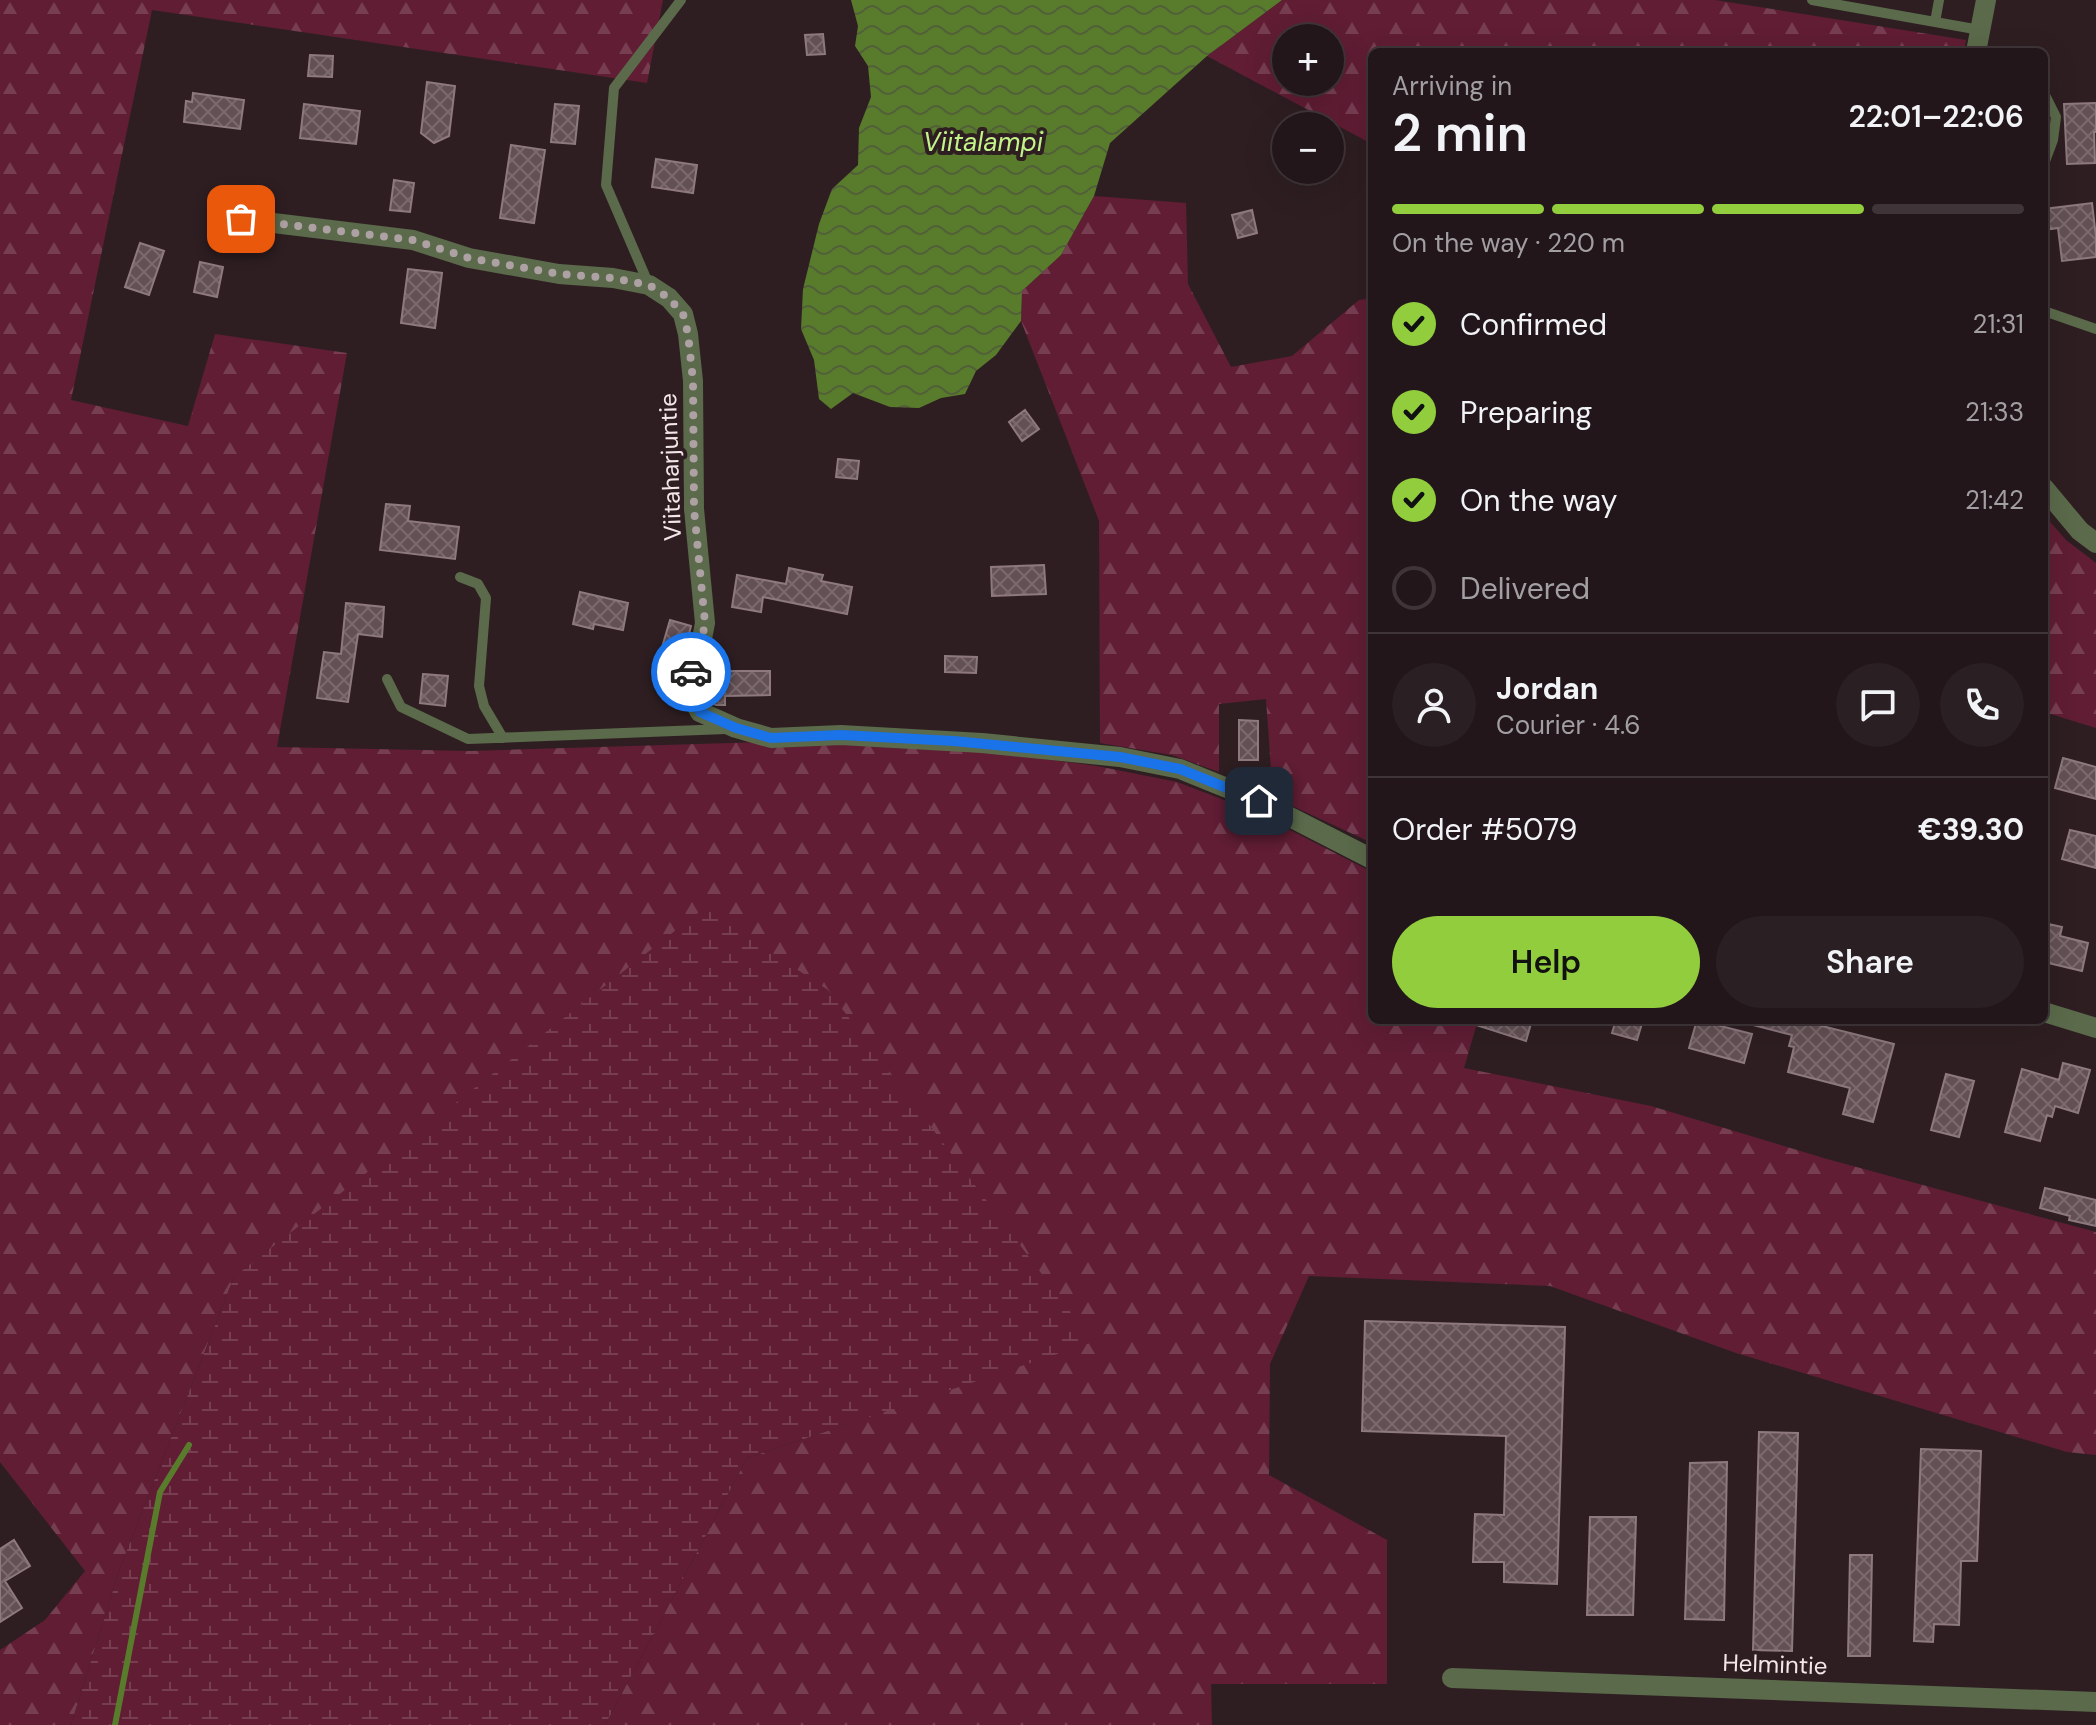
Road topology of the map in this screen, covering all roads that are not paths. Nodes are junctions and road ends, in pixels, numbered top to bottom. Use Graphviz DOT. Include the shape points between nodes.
graph roads {
  1 [pos="681,0"];
  2 [pos="1812,0"];
  3 [pos="1939,0"];
  4 [pos="1986,0"];
  5 [pos="1935,22"];
  6 [pos="1980,30"];
  7 [pos="1977,48"];
  8 [pos="2048,101"];
  9 [pos="2048,153"];
  10 [pos="241,219"];
  11 [pos="649,285"];
  12 [pos="2048,312"];
  13 [pos="2096,329"];
  14 [pos="2048,493"];
  15 [pos="2096,543"];
  16 [pos="460,577"];
  17 [pos="387,679"];
  18 [pos="736,728"];
  19 [pos="503,738"];
  20 [pos="1368,857"];
  21 [pos="2048,1013"];
  22 [pos="2096,1028"];
  23 [pos="1452,1678"];
  24 [pos="2096,1702"];
  1 -- 11 [label="lane" via="614,88 606,185"];
  2 -- 5 [label="lane"];
  3 -- 5 [label="lane"];
  4 -- 6 [label="street"];
  5 -- 6 [label="lane"];
  6 -- 7 [label="street"];
  8 -- 9 [label="lane" via="2056,117"];
  10 -- 11 [label="street, Viitaharjuntie" via="413,240 469,258"];
  11 -- 18 [label="street, Viitaharjuntie" via="683,314 693,381 694,509 705,623 690,675 691,696 700,712"];
  12 -- 13 [label="lane"];
  14 -- 15 [label="street"];
  16 -- 19 [label="lane" via="478,584 486,598 479,686"];
  17 -- 19 [label="lane" via="401,707 468,739"];
  18 -- 19 [label="lane"];
  18 -- 20 [label="street, Viitaharjuntie" via="771,738 841,735 982,743 1120,757 1180,769 1259,801"];
  21 -- 22 [label="street"];
  23 -- 24 [label="street, Helmintie"];
}
